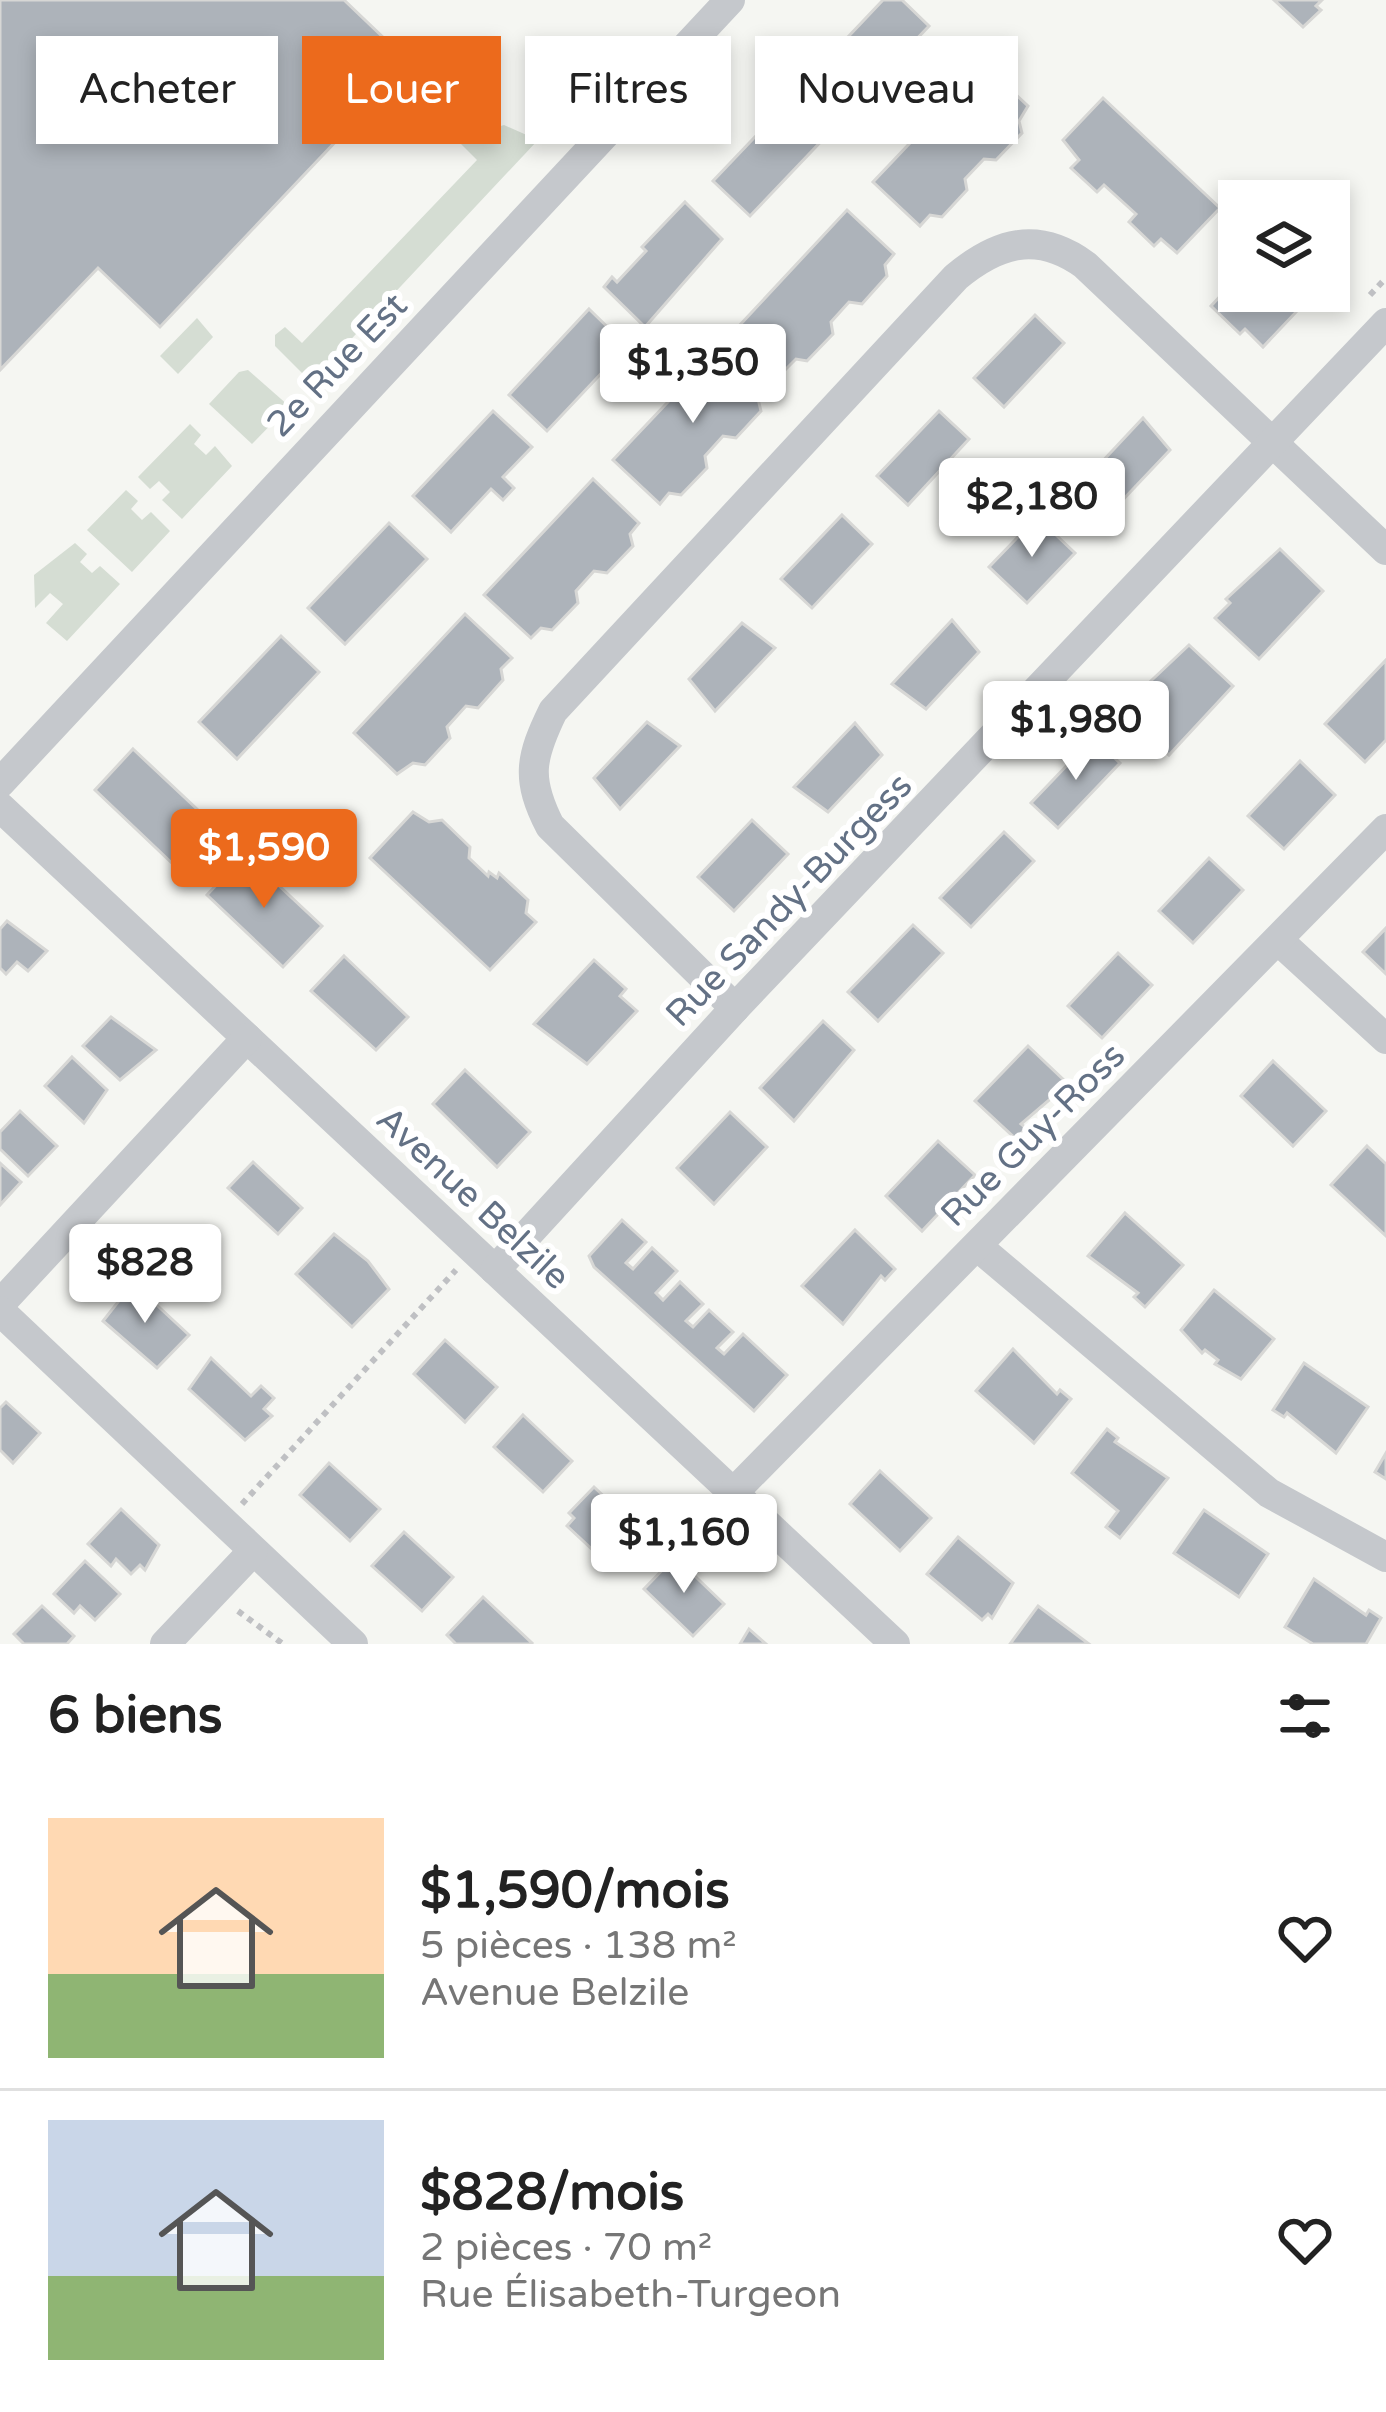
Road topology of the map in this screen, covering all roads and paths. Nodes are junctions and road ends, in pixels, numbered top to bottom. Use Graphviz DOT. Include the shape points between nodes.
graph roads {
  1 [pos="730,0"];
  2 [pos="1386,322"];
  3 [pos="1271,444"];
  4 [pos="1386,550"];
  5 [pos="0,783"];
  6 [pos="0,807"];
  7 [pos="1386,829"];
  8 [pos="1278,940"];
  9 [pos="735,1008"];
  10 [pos="247,1038"];
  11 [pos="1386,1039"];
  12 [pos="977,1246"];
  13 [pos="485,1260"];
  14 [pos="0,1308"];
  15 [pos="733,1493"];
  16 [pos="224,1523"];
  17 [pos="253,1551"];
  18 [pos="1386,1557"];
  19 [pos="215,1591"];
  20 [pos="164,1644"];
  21 [pos="283,1644"];
  22 [pos="353,1644"];
  23 [pos="895,1644"];
  1 -- 5 [label="street, 2e Rue Est"];
  2 -- 3 [label="street, Rue Sandy-Burgess"];
  3 -- 4 [label="street"];
  3 -- 9 [label="street, Rue Sandy-Burgess"];
  3 -- 9 [label="street" via="1066,251 1035,244 988,250 956,278 553,711 537,744 531,790 550,826"];
  6 -- 10 [label="street, Avenue Belzile"];
  7 -- 8 [label="street, Rue Guy-Ross"];
  8 -- 11 [label="street"];
  8 -- 12 [label="street, Rue Guy-Ross"];
  9 -- 13 [label="street, Rue Sandy-Burgess"];
  10 -- 13 [label="street, Avenue Belzile"];
  10 -- 14 [label="street"];
  12 -- 15 [label="street, Rue Guy-Ross"];
  12 -- 18 [label="street" via="1269,1493"];
  13 -- 15 [label="street, Avenue Belzile"];
  13 -- 16 [label="path"];
  14 -- 16 [label="street"];
  15 -- 23 [label="street, Avenue Belzile"];
  16 -- 17 [label="street"];
  17 -- 19 [label="street"];
  17 -- 22 [label="street"];
  19 -- 20 [label="street"];
  19 -- 21 [label="path"];
}
